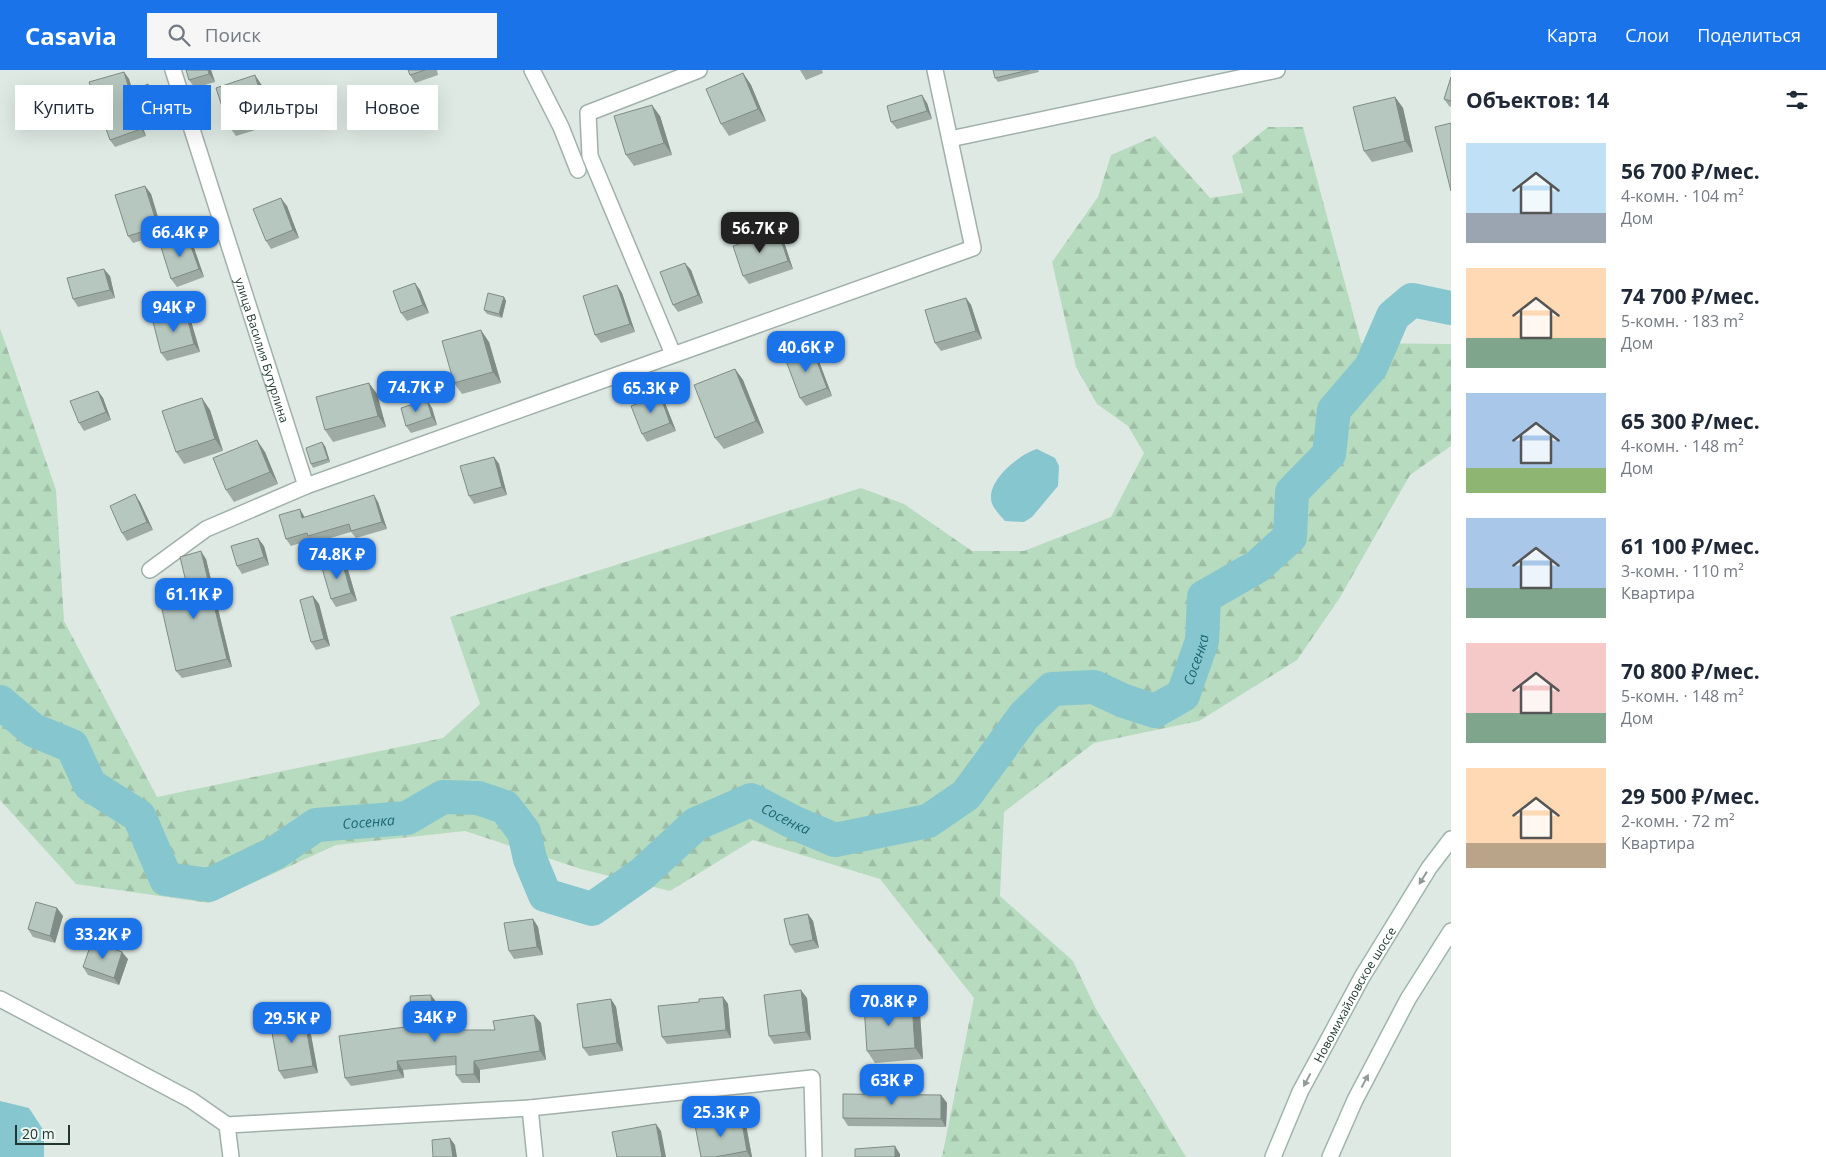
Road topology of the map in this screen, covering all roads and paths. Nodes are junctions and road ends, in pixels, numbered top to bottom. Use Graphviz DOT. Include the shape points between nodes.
graph roads {
  1 [pos="173,70"];
  2 [pos="532,70"];
  3 [pos="700,70"];
  4 [pos="935,70"];
  5 [pos="1277,70"];
  6 [pos="950,139"];
  7 [pos="578,170"];
  8 [pos="674,354"];
  9 [pos="306,486"];
  10 [pos="150,570"];
  11 [pos="1451,839"];
  12 [pos="1451,931"];
  13 [pos="0,999"];
  14 [pos="530,1108"];
  15 [pos="227,1125"];
  16 [pos="231,1157"];
  17 [pos="535,1157"];
  18 [pos="814,1157"];
  19 [pos="1273,1157"];
  20 [pos="1330,1157"];
  1 -- 9 [label="street, улица Василия Бутурлина"];
  2 -- 7 [label="street" via="561,127"];
  3 -- 8 [label="street" via="588,112 590,156"];
  4 -- 6 [label="street"];
  5 -- 6 [label="street"];
  6 -- 8 [label="street" via="973,248"];
  8 -- 9 [label="street"];
  9 -- 10 [label="street" via="206,529"];
  11 -- 19 [label="street, Новомихайловское шоссе, one-way" via="1429,868 1362,977 1300,1092"];
  20 -- 12 [label="street, one-way" via="1355,1100 1408,999"];
  13 -- 15 [label="street" via="191,1100"];
  14 -- 15 [label="street"];
  14 -- 17 [label="street"];
  14 -- 18 [label="street" via="812,1078"];
  15 -- 16 [label="street"];
}
